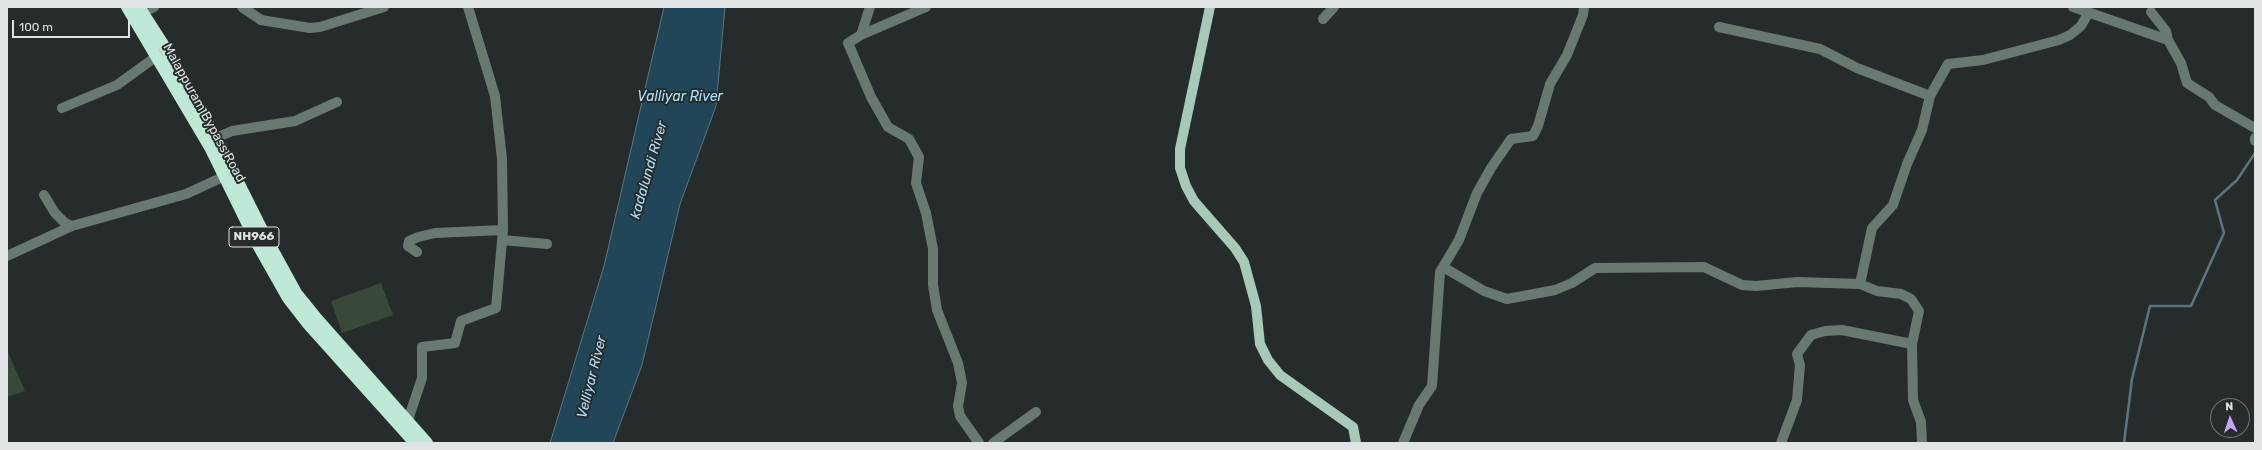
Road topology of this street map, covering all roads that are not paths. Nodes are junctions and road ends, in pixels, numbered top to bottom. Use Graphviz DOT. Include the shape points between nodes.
graph roads {
  1 [pos="127,7"];
  2 [pos="154,7"];
  3 [pos="242,7"];
  4 [pos="384,7"];
  5 [pos="468,7"];
  6 [pos="870,7"];
  7 [pos="926,7"];
  8 [pos="1210,7"];
  9 [pos="1334,7"];
  10 [pos="1584,7"];
  11 [pos="2073,7"];
  12 [pos="140,10"];
  13 [pos="2089,12"];
  14 [pos="2151,12"];
  15 [pos="1323,19"];
  16 [pos="1719,27"];
  17 [pos="861,36"];
  18 [pos="2168,40"];
  19 [pos="157,56"];
  20 [pos="1930,96"];
  21 [pos="337,102"];
  22 [pos="62,108"];
  23 [pos="2255,128"];
  24 [pos="216,138"];
  25 [pos="2255,138"];
  26 [pos="2255,141"];
  27 [pos="225,176"];
  28 [pos="44,195"];
  29 [pos="72,226"];
  30 [pos="502,235"];
  31 [pos="547,244"];
  32 [pos="416,252"];
  33 [pos="7,256"];
  34 [pos="1443,266"];
  35 [pos="1860,284"];
  36 [pos="1912,344"];
  37 [pos="1036,412"];
  38 [pos="408,420"];
  39 [pos="415,443"];
  40 [pos="427,443"];
  41 [pos="979,443"];
  42 [pos="993,443"];
  43 [pos="1356,443"];
  44 [pos="1403,443"];
  45 [pos="1781,443"];
  46 [pos="1922,443"];
  1 -- 19 [label="highway, Malappuram Bypass Road / NH966"];
  2 -- 12 [label="street"];
  3 -- 4 [label="street" via="261,20 310,28"];
  5 -- 30 [label="street" via="495,96 502,159"];
  6 -- 17 [label="street"];
  7 -- 17 [label="street"];
  8 -- 43 [label="main road" via="1180,149 1180,168 1186,186 1194,201 1244,262 1256,306 1260,344 1268,360 1280,375 1353,427"];
  9 -- 15 [label="street"];
  10 -- 34 [label="street" via="1567,55 1550,84 1533,136 1511,139 1491,168 1478,193 1460,240"];
  11 -- 13 [label="street"];
  12 -- 24 [label="highway, Malappuram Bypass Road / NH966" via="166,49"];
  13 -- 18 [label="street"];
  13 -- 20 [label="street" via="2081,26 2070,36 1984,60 1948,64"];
  14 -- 18 [label="street" via="2166,31"];
  16 -- 20 [label="street" via="1820,49 1857,68"];
  17 -- 41 [label="street" via="848,42 871,97 888,127 909,139 919,157 916,183 926,213 933,249 933,285 937,310 958,363 962,383 958,406 960,416"];
  18 -- 23 [label="street" via="2181,63 2187,83 2209,97 2215,105"];
  19 -- 22 [label="street" via="117,85"];
  19 -- 27 [label="highway, Malappuram Bypass Road / NH966"];
  20 -- 35 [label="street" via="1922,130 1893,205 1872,228"];
  21 -- 24 [label="street" via="295,121 232,131"];
  24 -- 38 [label="highway, Malappuram Bypass Road / NH966" via="296,292"];
  25 -- 26 [label="street"];
  27 -- 29 [label="street" via="186,194"];
  27 -- 39 [label="highway, Malappuram Bypass Road / NH966" via="258,245 288,298"];
  28 -- 29 [label="street" via="55,213"];
  29 -- 33 [label="street"];
  30 -- 31 [label="street"];
  30 -- 32 [label="street" via="436,233 409,241 408,246"];
  30 -- 38 [label="street" via="496,308 461,321 455,343 422,348 422,378"];
  34 -- 35 [label="street" via="1478,288 1507,299 1555,290 1572,283 1595,268 1704,267 1742,285 1756,286 1797,282"];
  34 -- 44 [label="street" via="1440,272 1432,386 1419,405"];
  35 -- 36 [label="street" via="1902,294 1911,299 1919,311"];
  36 -- 45 [label="street" via="1842,330 1811,335 1797,354 1800,365 1797,400"];
  36 -- 46 [label="street" via="1913,400 1921,422"];
  37 -- 42 [label="street"];
  38 -- 40 [label="highway, Malappuram Bypass Road / NH966"];
}
